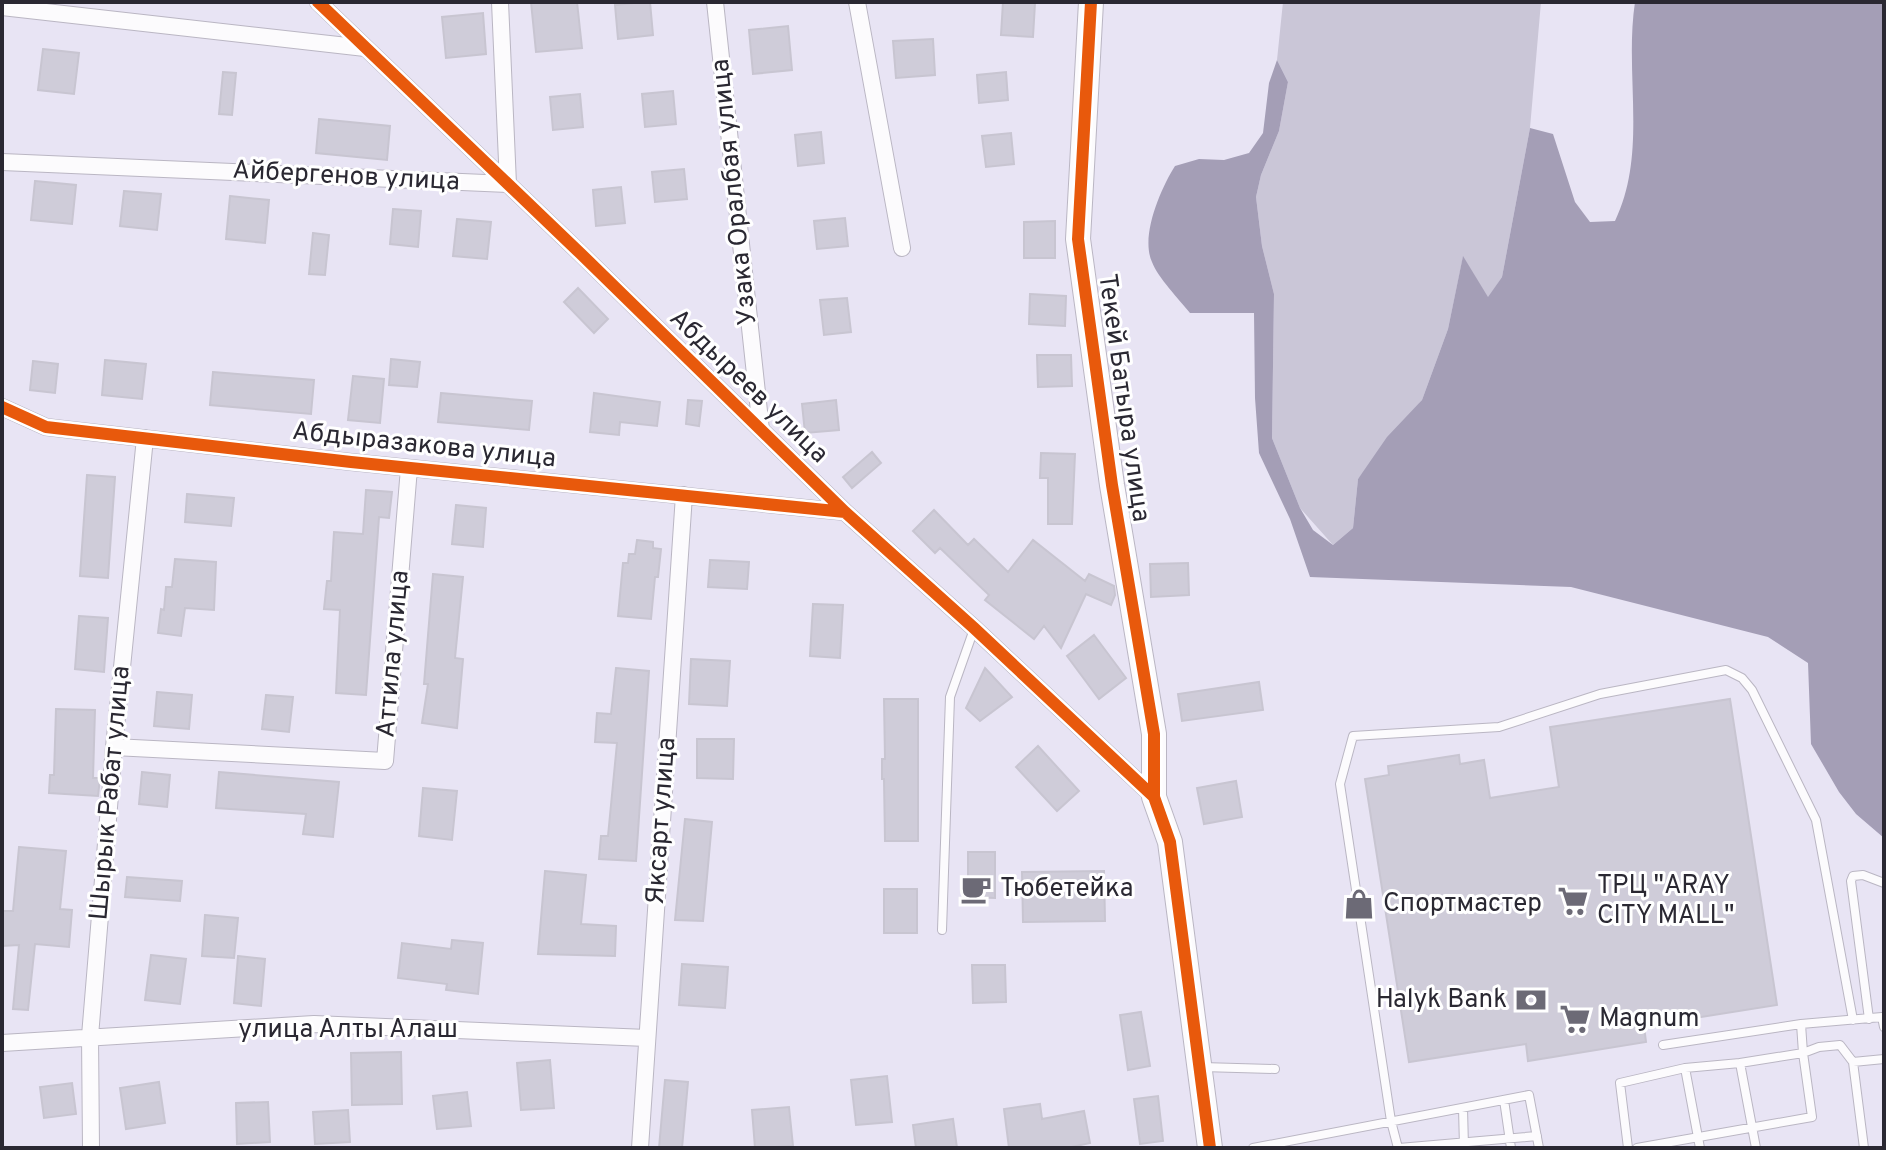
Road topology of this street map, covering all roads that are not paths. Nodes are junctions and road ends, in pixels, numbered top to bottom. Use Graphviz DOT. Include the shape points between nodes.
graph roads {
  1 [pos="318,2"];
  2 [pos="500,2"];
  3 [pos="715,2"];
  4 [pos="857,2"];
  5 [pos="1091,2"];
  6 [pos="2,7"];
  7 [pos="365,48"];
  8 [pos="2,162"];
  9 [pos="508,184"];
  10 [pos="902,248"];
  11 [pos="2,407"];
  12 [pos="761,430"];
  13 [pos="145,438"];
  14 [pos="409,468"];
  15 [pos="684,495"];
  16 [pos="845,512"];
  17 [pos="974,628"];
  18 [pos="114,747"];
  19 [pos="1154,797"];
  20 [pos="1884,883"];
  21 [pos="942,930"];
  22 [pos="1869,1019"];
  23 [pos="1853,1020"];
  24 [pos="1883,1020"];
  25 [pos="1801,1024"];
  26 [pos="90,1036"];
  27 [pos="647,1038"];
  28 [pos="2,1043"];
  29 [pos="1663,1045"];
  30 [pos="1803,1053"];
  31 [pos="1884,1059"];
  32 [pos="1853,1062"];
  33 [pos="1740,1063"];
  34 [pos="1201,1067"];
  35 [pos="1685,1068"];
  36 [pos="1275,1069"];
  37 [pos="1504,1100"];
  38 [pos="1463,1108"];
  39 [pos="1391,1121"];
  40 [pos="1753,1128"];
  41 [pos="1537,1136"];
  42 [pos="1699,1137"];
  43 [pos="1510,1143"];
  44 [pos="1463,1145"];
  45 [pos="91,1148"];
  46 [pos="640,1148"];
  47 [pos="1210,1148"];
  48 [pos="1253,1148"];
  49 [pos="1399,1148"];
  50 [pos="1539,1148"];
  51 [pos="1628,1148"];
  52 [pos="1637,1148"];
  53 [pos="1700,1148"];
  54 [pos="1756,1148"];
  55 [pos="1864,1148"];
  1 -- 7 [label="street, Абдыреев улица"];
  2 -- 9 [label="street"];
  3 -- 12 [label="street, Узака Оралбая улица"];
  4 -- 10 [label="street"];
  5 -- 19 [label="street, Текей Батыра улица" via="1078,239 1154,734"];
  6 -- 7 [label="street"];
  7 -- 9 [label="street, Абдыреев улица"];
  8 -- 9 [label="street, Айбергенов улица"];
  9 -- 12 [label="street, Абдыреев улица"];
  11 -- 13 [label="street, Абдыразакова улица" via="46,427"];
  12 -- 16 [label="street, Абдыреев улица"];
  13 -- 14 [label="street, Абдыразакова улица"];
  13 -- 18 [label="street, Шырык Рабат улица"];
  14 -- 15 [label="street, Абдыразакова улица"];
  14 -- 18 [label="street, Аттила улица" via="385,761"];
  15 -- 16 [label="street, Абдыразакова улица"];
  15 -- 27 [label="street, Яксарт улица"];
  16 -- 17 [label="street, Абдыреев улица"];
  17 -- 19 [label="street, Абдыреев улица"];
  17 -- 21 [label="lane" via="950,697"];
  18 -- 26 [label="street, Шырык Рабат улица"];
  19 -- 34 [label="street, Текей Батыра улица" via="1170,842"];
  20 -- 22 [label="lane" via="1863,875 1851,881"];
  22 -- 23 [label="lane"];
  22 -- 24 [label="lane"];
  23 -- 25 [label="lane"];
  23 -- 39 [label="lane" via="1816,820 1742,678 1726,670 1600,694 1499,727 1353,736 1340,784"];
  25 -- 29 [label="lane"];
  25 -- 30 [label="lane"];
  26 -- 27 [label="street, улица Алты Алаш" via="314,1024"];
  26 -- 28 [label="street, улица Алты Алаш"];
  26 -- 45 [label="street, Шырык Рабат улица"];
  27 -- 46 [label="street, Яксарт улица"];
  30 -- 32 [label="lane" via="1840,1045"];
  30 -- 33 [label="lane"];
  30 -- 40 [label="lane" via="1812,1117"];
  31 -- 32 [label="lane"];
  32 -- 55 [label="lane"];
  33 -- 35 [label="lane"];
  33 -- 40 [label="lane"];
  34 -- 36 [label="lane"];
  34 -- 47 [label="street, Текей Батыра улица"];
  35 -- 42 [label="lane"];
  35 -- 51 [label="lane" via="1620,1083"];
  37 -- 38 [label="lane"];
  37 -- 41 [label="lane" via="1529,1095"];
  37 -- 43 [label="lane"];
  38 -- 39 [label="lane"];
  38 -- 44 [label="lane"];
  39 -- 48 [label="lane"];
  39 -- 49 [label="lane"];
  40 -- 42 [label="lane"];
  40 -- 54 [label="lane"];
  41 -- 43 [label="lane"];
  41 -- 50 [label="lane"];
  42 -- 52 [label="lane"];
  42 -- 53 [label="lane"];
  43 -- 44 [label="lane"];
  44 -- 49 [label="lane"];
}
